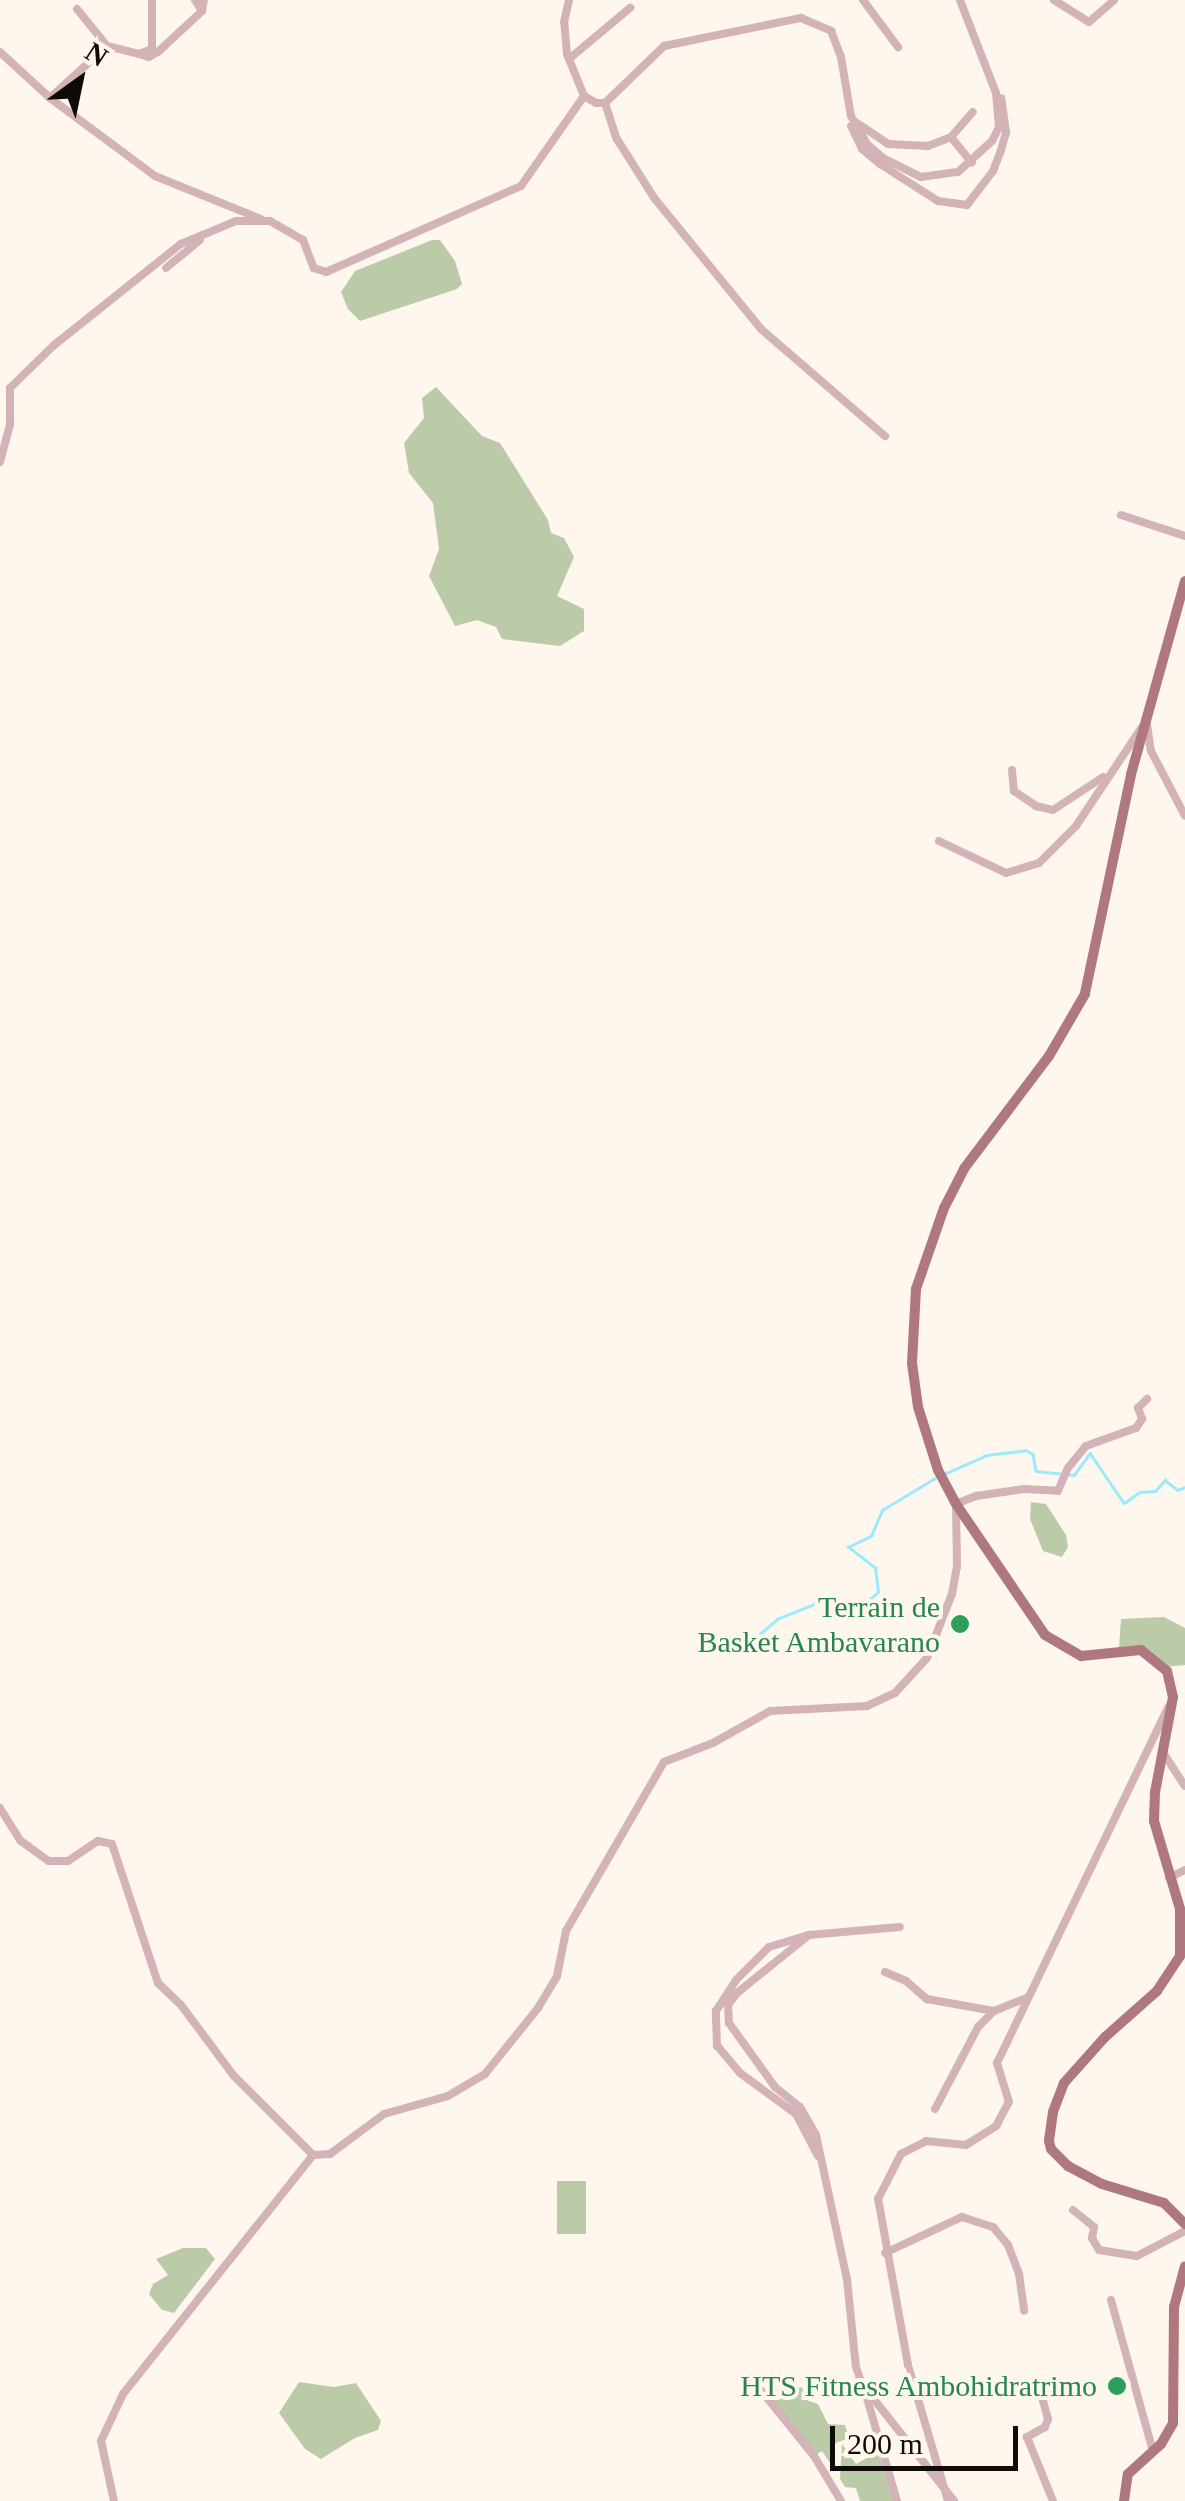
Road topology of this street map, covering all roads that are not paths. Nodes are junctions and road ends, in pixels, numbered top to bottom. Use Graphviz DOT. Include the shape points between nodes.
graph roads {
  1 [pos="152,0"];
  2 [pos="196,0"];
  3 [pos="204,0"];
  4 [pos="569,0"];
  5 [pos="863,0"];
  6 [pos="960,0"];
  7 [pos="1054,0"];
  8 [pos="1114,0"];
  9 [pos="630,8"];
  10 [pos="77,10"];
  11 [pos="202,11"];
  12 [pos="106,46"];
  13 [pos="898,47"];
  14 [pos="139,54"];
  15 [pos="2,56"];
  16 [pos="569,59"];
  17 [pos="981,60"];
  18 [pos="584,96"];
  19 [pos="50,98"];
  20 [pos="605,102"];
  21 [pos="973,112"];
  22 [pos="851,116"];
  23 [pos="951,136"];
  24 [pos="972,162"];
  25 [pos="270,221"];
  26 [pos="208,234"];
  27 [pos="166,268"];
  28 [pos="886,436"];
  29 [pos="0,462"];
  30 [pos="1121,515"];
  31 [pos="1185,536"];
  32 [pos="1185,581"];
  33 [pos="1146,719"];
  34 [pos="1012,770"];
  35 [pos="1108,773"];
  36 [pos="1185,816"];
  37 [pos="939,841"];
  38 [pos="1147,1400"];
  39 [pos="956,1504"];
  40 [pos="1173,1697"];
  41 [pos="1164,1754"];
  42 [pos="1185,1786"];
  43 [pos="0,1808"];
  44 [pos="1185,1870"];
  45 [pos="1169,1878"];
  46 [pos="900,1927"];
  47 [pos="809,1934"];
  48 [pos="885,1972"];
  49 [pos="1027,1998"];
  50 [pos="994,2011"];
  51 [pos="935,2109"];
  52 [pos="313,2155"];
  53 [pos="822,2165"];
  54 [pos="1073,2210"];
  55 [pos="1185,2227"];
  56 [pos="885,2253"];
  57 [pos="1185,2266"];
  58 [pos="1111,2300"];
  59 [pos="1024,2311"];
  60 [pos="750,2378"];
  61 [pos="1038,2382"];
  62 [pos="1181,2382"];
  63 [pos="865,2390"];
  64 [pos="1153,2451"];
  65 [pos="949,2498"];
  66 [pos="114,2501"];
  67 [pos="841,2501"];
  68 [pos="897,2501"];
  69 [pos="1052,2501"];
  70 [pos="1124,2501"];
  1 -- 14 [label="street" via="152,49"];
  2 -- 11 [label="street"];
  3 -- 11 [label="street"];
  4 -- 16 [label="street"];
  5 -- 13 [label="street"];
  6 -- 17 [label="street"];
  7 -- 8 [label="street" via="1088,22"];
  9 -- 16 [label="street"];
  10 -- 12 [label="street"];
  11 -- 14 [label="street" via="159,51"];
  12 -- 14 [label="street"];
  12 -- 19 [label="street"];
  15 -- 19 [label="street"];
  16 -- 18 [label="street"];
  17 -- 22 [label="street" via="1000,94 1006,132 993,172 967,204 938,201 880,164 854,136"];
  17 -- 24 [label="street" via="996,94 998,127"];
  18 -- 20 [label="street"];
  18 -- 25 [label="street" via="521,186 326,272 314,268 304,240"];
  19 -- 25 [label="street" via="155,176"];
  20 -- 22 [label="street" via="664,46 800,18 831,31"];
  20 -- 28 [label="street" via="617,139 654,199 762,330"];
  21 -- 23 [label="street"];
  22 -- 23 [label="street" via="888,144 928,146"];
  22 -- 24 [label="street" via="867,144 905,171 934,178"];
  23 -- 24 [label="street"];
  25 -- 26 [label="street" via="236,221"];
  26 -- 27 [label="street"];
  26 -- 29 [label="street" via="181,244 122,289 10,388"];
  30 -- 31 [label="street"];
  32 -- 33 [label="main road"];
  33 -- 35 [label="street"];
  33 -- 36 [label="street" via="1151,751"];
  33 -- 39 [label="main road" via="1085,994 1049,1056 964,1169 920,1268 912,1363 918,1407"];
  34 -- 35 [label="street" via="1014,790 1053,810"];
  35 -- 37 [label="street" via="1076,826 1027,868 1006,872"];
  38 -- 39 [label="street" via="1138,1408 1142,1419 1136,1428 1094,1440 1068,1468 1058,1491 1024,1489"];
  39 -- 40 [label="main road" via="1045,1635 1081,1656 1150,1653 1168,1671"];
  39 -- 52 [label="street" via="952,1594 912,1680 867,1706 770,1711 664,1762 566,1931 557,1976 486,2074 448,2096 384,2114 330,2154"];
  40 -- 41 [label="main road"];
  40 -- 49 [label="street"];
  41 -- 42 [label="street"];
  41 -- 45 [label="main road" via="1154,1822"];
  43 -- 52 [label="street" via="21,1842 49,1860 68,1861 98,1841 112,1844 158,1983 234,2076"];
  44 -- 45 [label="street"];
  45 -- 55 [label="main road" via="1182,1925 1180,1956 1158,1991 1064,2083 1049,2141 1059,2160 1102,2184 1164,2202"];
  46 -- 47 [label="street"];
  47 -- 53 [label="street" via="728,2006 729,2023 810,2122"];
  47 -- 53 [label="street" via="754,1959 724,1995 713,2029 728,2061 796,2114"];
  48 -- 50 [label="street" via="927,1999"];
  49 -- 50 [label="street"];
  49 -- 56 [label="street" via="996,2063 1009,2102 996,2126 966,2145 926,2141 900,2154 886,2176 878,2199"];
  50 -- 51 [label="street" via="978,2027"];
  52 -- 66 [label="street" via="124,2394 101,2441"];
  53 -- 63 [label="street"];
  54 -- 55 [label="street" via="1094,2227 1099,2250 1137,2256"];
  56 -- 59 [label="street" via="962,2217 993,2226 1019,2274"];
  56 -- 65 [label="street" via="908,2366"];
  57 -- 62 [label="main road" via="1174,2308"];
  58 -- 64 [label="street"];
  60 -- 67 [label="street" via="814,2456"];
  61 -- 69 [label="street" via="1048,2419 1027,2437"];
  62 -- 64 [label="main road" via="1173,2423"];
  63 -- 65 [label="street"];
  63 -- 68 [label="street"];
  64 -- 70 [label="main road" via="1128,2474"];
}
